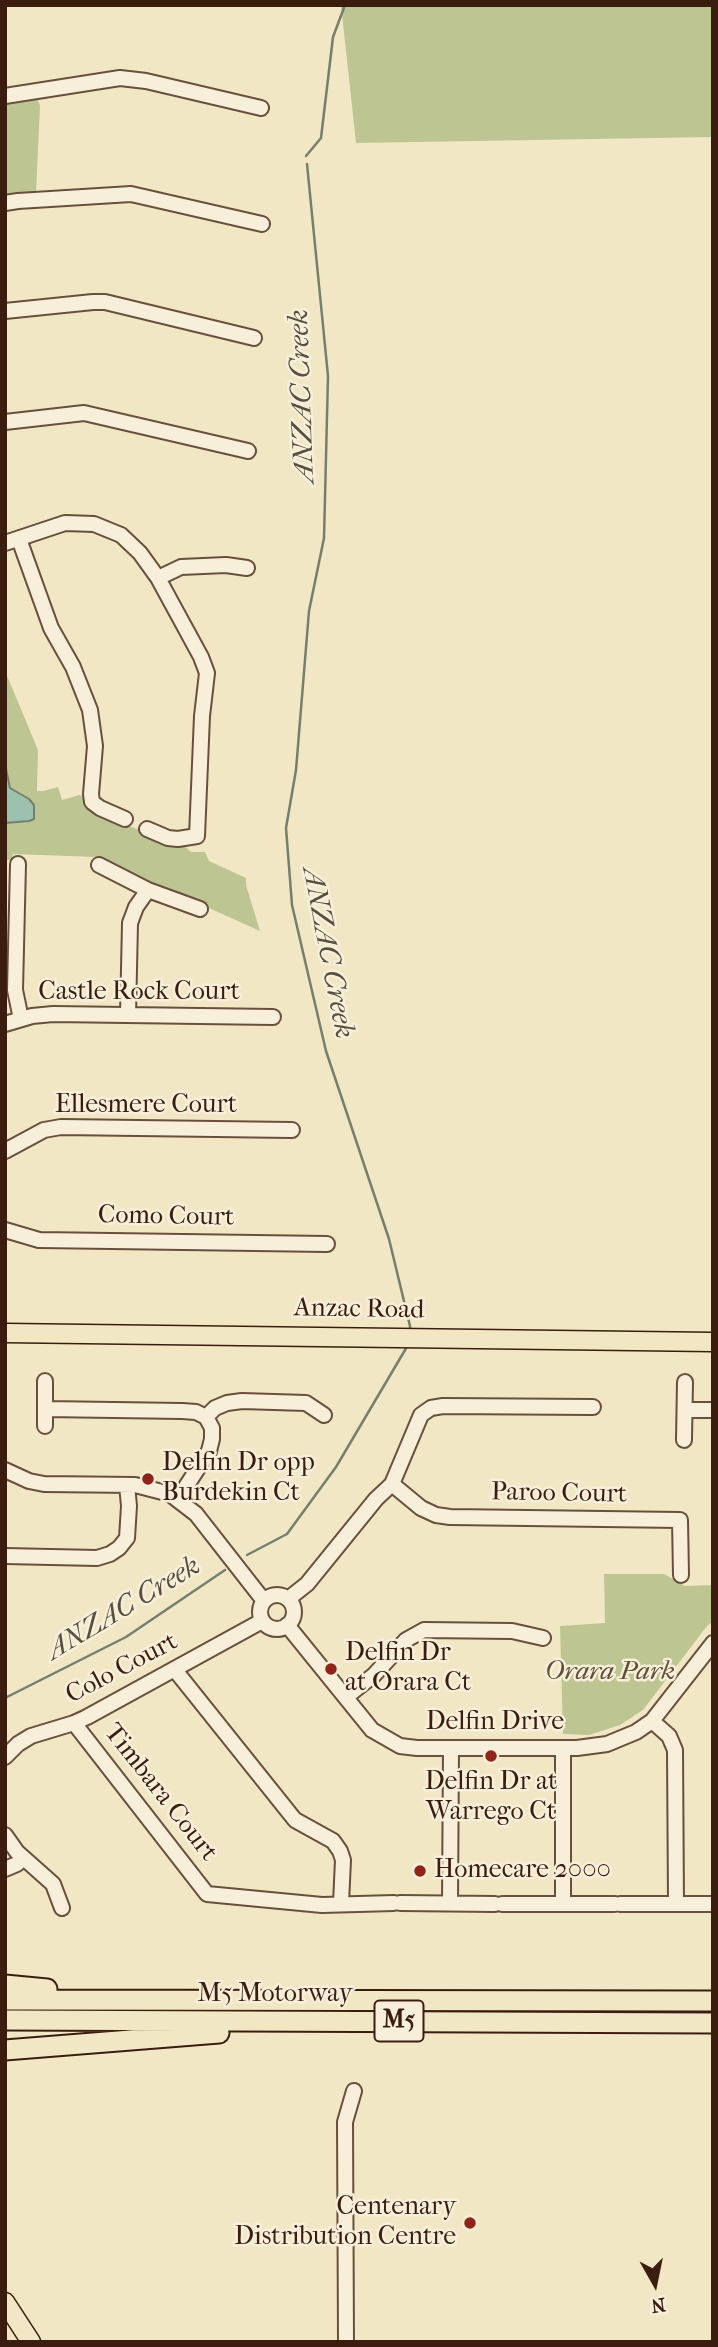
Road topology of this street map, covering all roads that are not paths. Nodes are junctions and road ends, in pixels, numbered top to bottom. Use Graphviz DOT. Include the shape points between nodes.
graph roads {
  1 [pos="5,96"];
  2 [pos="261,108"];
  3 [pos="5,204"];
  4 [pos="262,224"];
  5 [pos="5,311"];
  6 [pos="254,338"];
  7 [pos="5,422"];
  8 [pos="248,451"];
  9 [pos="12,541"];
  10 [pos="247,568"];
  11 [pos="158,578"];
  12 [pos="125,819"];
  13 [pos="148,829"];
  14 [pos="18,864"];
  15 [pos="99,865"];
  16 [pos="148,890"];
  17 [pos="200,909"];
  18 [pos="128,1015"];
  19 [pos="273,1017"];
  20 [pos="21,1019"];
  21 [pos="5,1024"];
  22 [pos="292,1130"];
  23 [pos="5,1151"];
  24 [pos="5,1230"];
  25 [pos="327,1244"];
  26 [pos="5,1333"];
  27 [pos="713,1342"];
  28 [pos="46,1381"];
  29 [pos="685,1382"];
  30 [pos="593,1408"];
  31 [pos="46,1409"];
  32 [pos="685,1410"];
  33 [pos="713,1410"];
  34 [pos="324,1415"];
  35 [pos="206,1417"];
  36 [pos="45,1426"];
  37 [pos="684,1440"];
  38 [pos="5,1470"];
  39 [pos="127,1485"];
  40 [pos="392,1485"];
  41 [pos="178,1499"];
  42 [pos="5,1556"];
  43 [pos="681,1575"];
  44 [pos="288,1599"];
  45 [pos="264,1601"];
  46 [pos="262,1621"];
  47 [pos="287,1625"];
  48 [pos="543,1638"];
  49 [pos="713,1643"];
  50 [pos="175,1670"];
  51 [pos="346,1697"];
  52 [pos="652,1721"];
  53 [pos="74,1723"];
  54 [pos="563,1748"];
  55 [pos="451,1749"];
  56 [pos="5,1757"];
  57 [pos="5,1835"];
  58 [pos="23,1858"];
  59 [pos="5,1869"];
  60 [pos="341,1903"];
  61 [pos="450,1903"];
  62 [pos="563,1904"];
  63 [pos="676,1904"];
  64 [pos="713,1904"];
  65 [pos="62,1908"];
  66 [pos="5,1985"];
  67 [pos="5,2000"];
  68 [pos="258,2001"];
  69 [pos="713,2001"];
  70 [pos="5,2020"];
  71 [pos="671,2022"];
  72 [pos="713,2023"];
  73 [pos="5,2050"];
  74 [pos="354,2091"];
  75 [pos="5,2302"];
  76 [pos="31,2342"];
  77 [pos="346,2342"];
  1 -- 2 [label="street" via="120,78"];
  3 -- 4 [label="street" via="131,194"];
  5 -- 6 [label="street" via="105,303"];
  7 -- 8 [label="street" via="84,413"];
  9 -- 11 [label="street" via="55,524 94,524 131,543"];
  9 -- 12 [label="street" via="90,710 95,746 92,802"];
  10 -- 11 [label="street" via="181,567"];
  11 -- 13 [label="street" via="207,673 197,836 168,838"];
  14 -- 20 [label="street" via="15,989"];
  15 -- 16 [label="street"];
  16 -- 17 [label="street"];
  16 -- 18 [label="street" via="130,923"];
  18 -- 19 [label="street, Castle Rock Court"];
  18 -- 20 [label="street, Castle Rock Court" via="53,1014"];
  20 -- 21 [label="street, Castle Rock Court"];
  22 -- 23 [label="street, Ellesmere Court" via="61,1127 37,1133"];
  24 -- 25 [label="street, Como Court" via="39,1240"];
  26 -- 27 [label="main road, Anzac Road"];
  28 -- 31 [label="street"];
  29 -- 32 [label="street"];
  30 -- 40 [label="street" via="431,1408 421,1415"];
  31 -- 35 [label="street" via="182,1410"];
  31 -- 36 [label="street"];
  32 -- 33 [label="street"];
  32 -- 37 [label="street"];
  34 -- 35 [label="street" via="306,1403 242,1401 215,1408"];
  35 -- 41 [label="street" via="212,1428 209,1451"];
  38 -- 39 [label="street" via="44,1484"];
  39 -- 41 [label="street" via="152,1488"];
  39 -- 42 [label="street" via="127,1538 110,1554 97,1558"];
  40 -- 43 [label="street, Paroo Court" via="436,1515 680,1520"];
  40 -- 44 [label="street" via="307,1584"];
  41 -- 45 [label="street" via="196,1514"];
  44 -- 45 [label="street" via="273,1596"];
  44 -- 47 [label="street" via="293,1613"];
  45 -- 46 [label="street"];
  46 -- 47 [label="street" via="274,1629"];
  46 -- 50 [label="street, Colo Court"];
  47 -- 51 [label="street, Delfin Drive"];
  48 -- 51 [label="street" via="512,1631 424,1630 406,1640"];
  49 -- 52 [label="street, Delfin Drive"];
  50 -- 53 [label="street, Colo Court"];
  50 -- 60 [label="street" via="295,1820 333,1841 340,1850"];
  51 -- 55 [label="street, Delfin Drive" via="372,1730 386,1739 401,1746"];
  52 -- 54 [label="street, Delfin Drive" via="607,1744"];
  52 -- 63 [label="street" via="669,1736 675,1750"];
  53 -- 56 [label="street, Colo Court" via="31,1736"];
  53 -- 60 [label="street, Timbara Court" via="207,1894"];
  54 -- 55 [label="street, Delfin Drive"];
  54 -- 62 [label="street"];
  55 -- 61 [label="street"];
  57 -- 58 [label="street"];
  58 -- 59 [label="street"];
  58 -- 65 [label="street" via="53,1884"];
  60 -- 61 [label="street"];
  61 -- 62 [label="street"];
  62 -- 63 [label="street"];
  63 -- 64 [label="street"];
  66 -- 68 [label="highway"];
  67 -- 68 [label="highway, M5 Motorway / M5"];
  68 -- 69 [label="highway, M5 Motorway / M5"];
  70 -- 71 [label="highway, M5 Motorway / M5"];
  71 -- 72 [label="highway, M5 Motorway / M5"];
  71 -- 73 [label="highway" via="590,2031 205,2033"];
  74 -- 77 [label="street" via="345,2122"];
  75 -- 76 [label="main road"];
}
